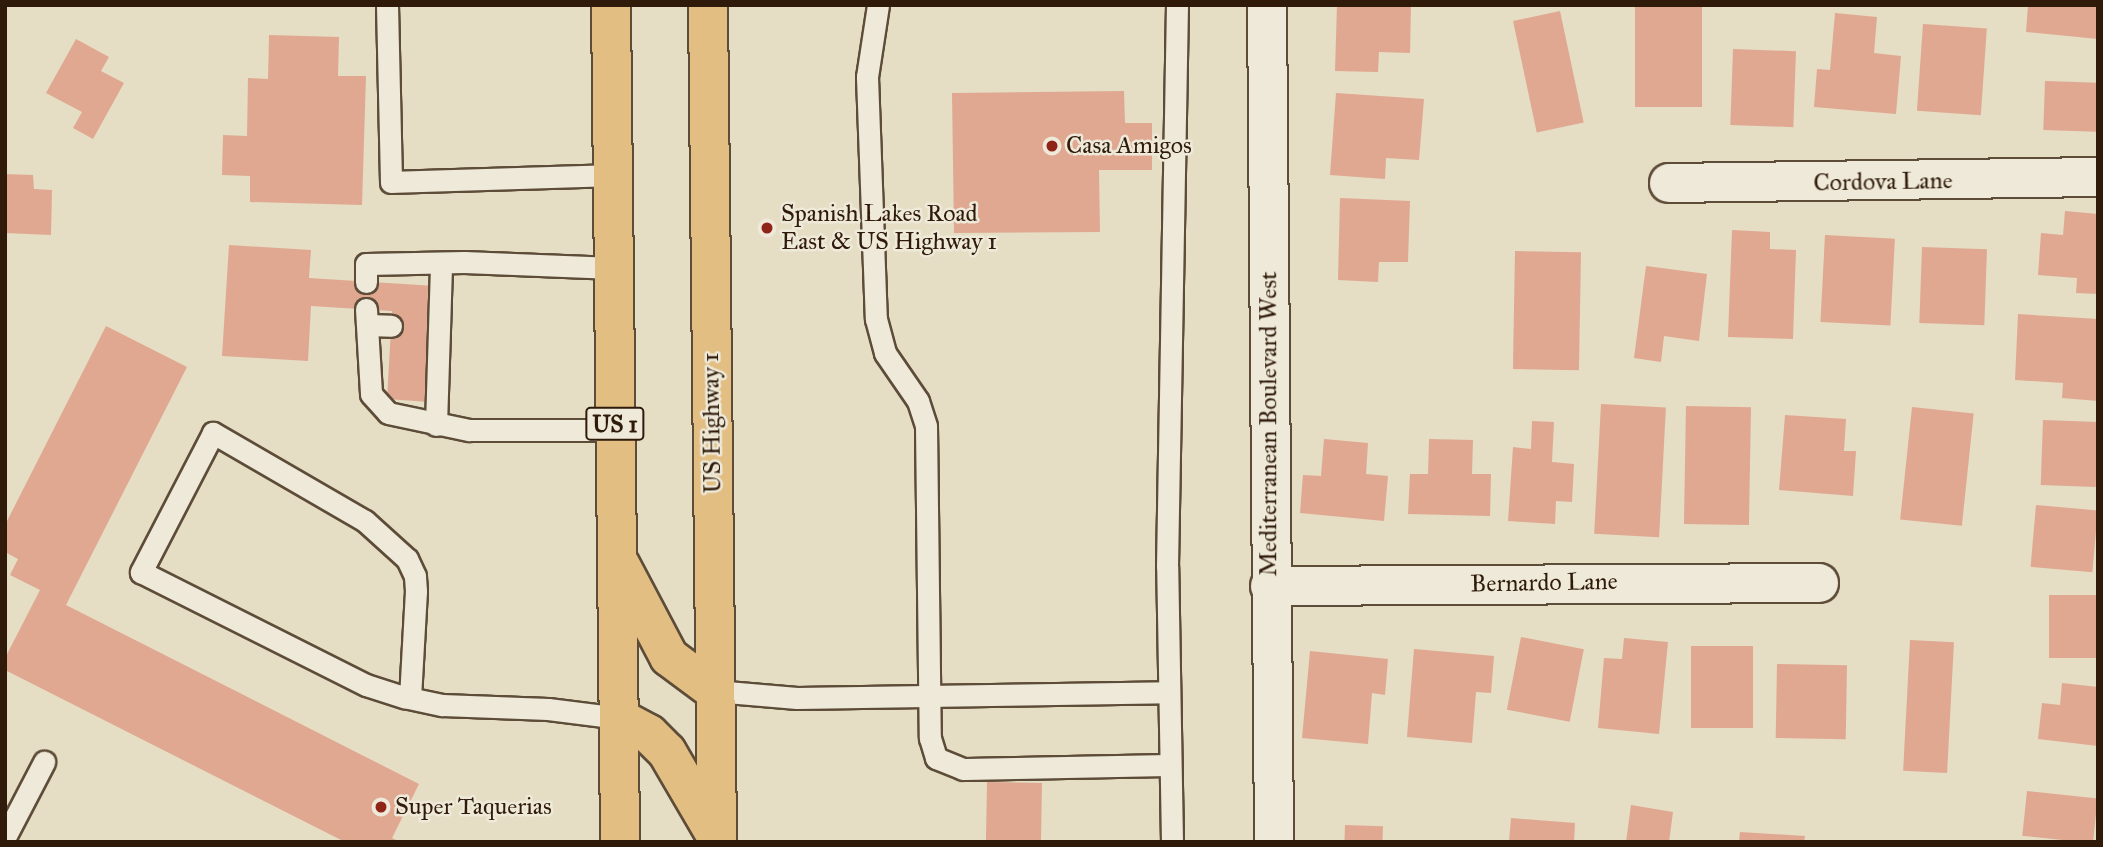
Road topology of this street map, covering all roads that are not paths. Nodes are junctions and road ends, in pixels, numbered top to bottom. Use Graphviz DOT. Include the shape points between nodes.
graph roads {
  1 [pos="387,5"];
  2 [pos="611,5"];
  3 [pos="708,5"];
  4 [pos="878,5"];
  5 [pos="1177,5"];
  6 [pos="1267,5"];
  7 [pos="613,175"];
  8 [pos="2098,177"];
  9 [pos="1669,183"];
  10 [pos="441,263"];
  11 [pos="614,268"];
  12 [pos="366,282"];
  13 [pos="391,326"];
  14 [pos="436,425"];
  15 [pos="615,429"];
  16 [pos="617,559"];
  17 [pos="1819,583"];
  18 [pos="1270,586"];
  19 [pos="715,691"];
  20 [pos="1169,692"];
  21 [pos="929,695"];
  22 [pos="410,698"];
  23 [pos="619,718"];
  24 [pos="44,762"];
  25 [pos="1170,765"];
  26 [pos="5,837"];
  27 [pos="717,840"];
  28 [pos="620,842"];
  29 [pos="1172,842"];
  30 [pos="1274,842"];
  1 -- 7 [label="lane" via="391,181"];
  2 -- 7 [label="main road, US 1"];
  3 -- 19 [label="main road, US Highway 1"];
  4 -- 21 [label="lane" via="867,77 876,319 885,353 918,401 926,426"];
  5 -- 20 [label="lane"];
  6 -- 18 [label="street, Mediterranean Boulevard West"];
  7 -- 11 [label="main road, US 1"];
  8 -- 9 [label="street, Cordova Lane"];
  10 -- 11 [label="lane"];
  10 -- 12 [label="lane" via="366,264"];
  10 -- 14 [label="lane" via="434,367"];
  11 -- 15 [label="main road, US 1"];
  13 -- 14 [label="lane" via="367,317 379,367 371,394 388,412"];
  14 -- 15 [label="lane" via="470,430"];
  15 -- 16 [label="main road, US 1"];
  16 -- 19 [label="main road" via="668,657"];
  16 -- 23 [label="main road, US 1"];
  17 -- 18 [label="street, Bernardo Lane"];
  18 -- 30 [label="street, Mediterranean Boulevard West"];
  19 -- 21 [label="lane" via="797,698"];
  19 -- 27 [label="main road, US Highway 1"];
  20 -- 21 [label="lane"];
  20 -- 25 [label="lane"];
  21 -- 25 [label="lane" via="930,738 936,758 963,769"];
  22 -- 22 [label="lane" via="366,685 141,572 213,433 365,521 407,559 416,592"];
  22 -- 23 [label="lane" via="442,705 548,709"];
  23 -- 27 [label="main road" via="649,734 667,752"];
  23 -- 28 [label="main road, US 1"];
  24 -- 26 [label="lane"];
  25 -- 29 [label="lane"];
}
